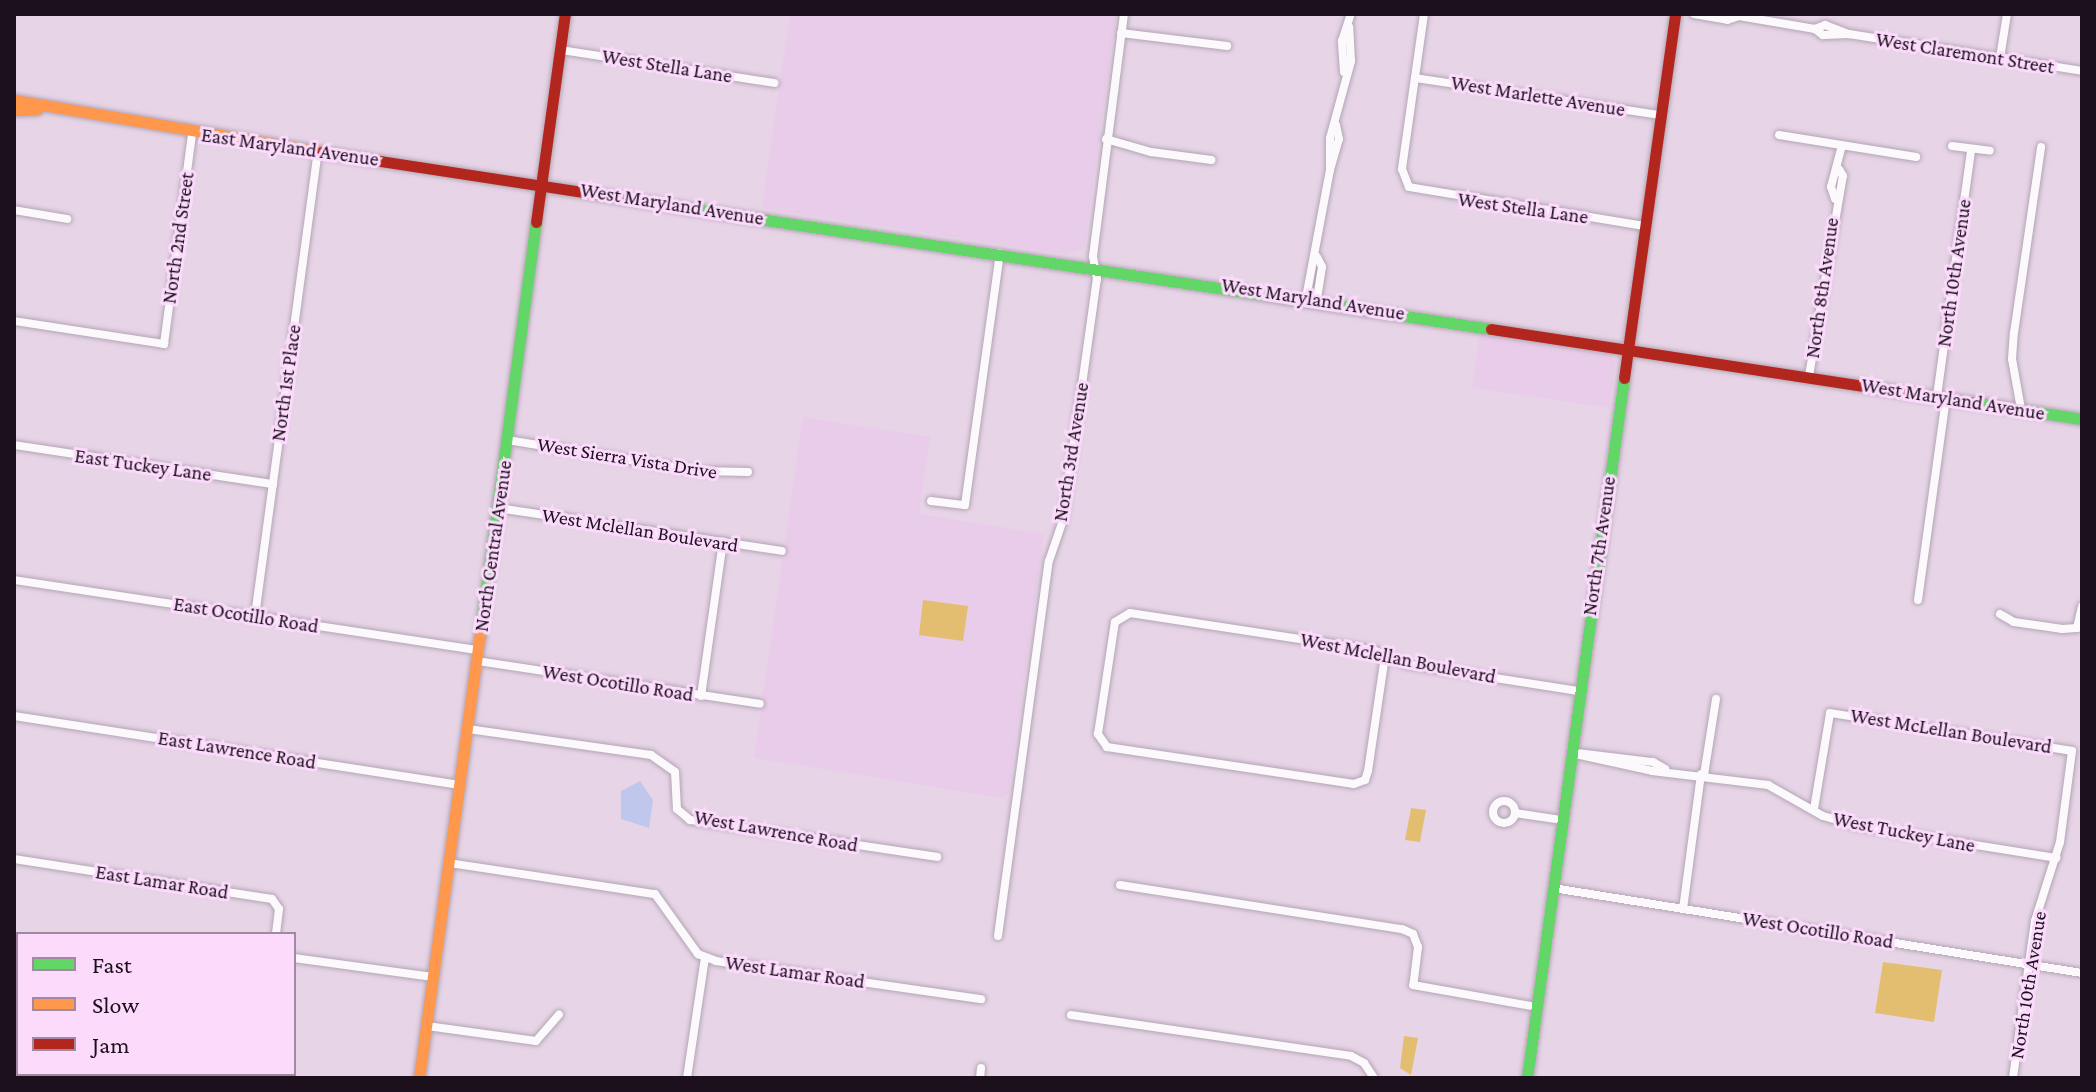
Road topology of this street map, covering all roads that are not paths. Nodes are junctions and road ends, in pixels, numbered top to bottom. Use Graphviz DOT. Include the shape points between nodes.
graph roads {
  1 [pos="565,14"];
  2 [pos="1124,14"];
  3 [pos="1351,14"];
  4 [pos="1424,14"];
  5 [pos="1675,14"];
  6 [pos="1694,14"];
  7 [pos="2007,14"];
  8 [pos="1737,15"];
  9 [pos="1720,16"];
  10 [pos="1121,33"];
  11 [pos="1227,46"];
  12 [pos="561,50"];
  13 [pos="2000,58"];
  14 [pos="2082,71"];
  15 [pos="1415,78"];
  16 [pos="774,83"];
  17 [pos="14,100"];
  18 [pos="38,109"];
  19 [pos="14,110"];
  20 [pos="1661,115"];
  21 [pos="192,133"];
  22 [pos="1779,135"];
  23 [pos="1106,139"];
  24 [pos="1842,145"];
  25 [pos="1952,146"];
  26 [pos="2041,147"];
  27 [pos="318,151"];
  28 [pos="1971,151"];
  29 [pos="1990,151"];
  30 [pos="1916,157"];
  31 [pos="1211,160"];
  32 [pos="543,184"];
  33 [pos="14,210"];
  34 [pos="67,219"];
  35 [pos="1645,226"];
  36 [pos="1000,253"];
  37 [pos="1094,266"];
  38 [pos="1312,299"];
  39 [pos="14,321"];
  40 [pos="1627,346"];
  41 [pos="1809,376"];
  42 [pos="1942,396"];
  43 [pos="2021,409"];
  44 [pos="2082,419"];
  45 [pos="507,440"];
  46 [pos="14,445"];
  47 [pos="748,472"];
  48 [pos="273,484"];
  49 [pos="931,501"];
  50 [pos="498,508"];
  51 [pos="723,542"];
  52 [pos="782,551"];
  53 [pos="14,580"];
  54 [pos="1918,600"];
  55 [pos="2082,607"];
  56 [pos="2000,614"];
  57 [pos="255,616"];
  58 [pos="478,655"];
  59 [pos="1385,656"];
  60 [pos="1579,691"];
  61 [pos="701,696"];
  62 [pos="1716,699"];
  63 [pos="760,704"];
  64 [pos="14,716"];
  65 [pos="468,729"];
  66 [pos="2072,751"];
  67 [pos="1571,753"];
  68 [pos="1702,774"];
  69 [pos="460,785"];
  70 [pos="1814,809"];
  71 [pos="1515,813"];
  72 [pos="1562,820"];
  73 [pos="937,857"];
  74 [pos="2056,858"];
  75 [pos="14,859"];
  76 [pos="449,863"];
  77 [pos="1120,885"];
  78 [pos="1553,888"];
  79 [pos="1683,909"];
  80 [pos="276,932"];
  81 [pos="998,936"];
  82 [pos="296,958"];
  83 [pos="705,958"];
  84 [pos="2029,966"];
  85 [pos="2082,973"];
  86 [pos="433,977"];
  87 [pos="981,999"];
  88 [pos="1536,1007"];
  89 [pos="559,1015"];
  90 [pos="1071,1015"];
  91 [pos="427,1026"];
  92 [pos="419,1078"];
  93 [pos="687,1078"];
  94 [pos="1374,1078"];
  95 [pos="1527,1078"];
  96 [pos="2013,1078"];
  1 -- 12 [label="main road, North Central Avenue"];
  2 -- 10 [label="street, North 3rd Avenue"];
  3 -- 38 [label="street" via="1341,51 1344,72 1330,138 1317,257 1311,265"];
  4 -- 15 [label="street"];
  5 -- 20 [label="main road, North 7th Avenue"];
  6 -- 9 [label="street, West Claremont Street"];
  7 -- 13 [label="street"];
  8 -- 9 [label="street, West Claremont Street"];
  8 -- 13 [label="street, West Claremont Street" via="1815,29 1823,35 1849,34"];
  10 -- 11 [label="street"];
  10 -- 23 [label="street, North 3rd Avenue"];
  12 -- 16 [label="street, West Stella Lane"];
  12 -- 32 [label="main road, North Central Avenue"];
  13 -- 14 [label="street, West Claremont Street"];
  15 -- 20 [label="street, West Marlette Avenue"];
  15 -- 35 [label="street, West Stella Lane" via="1405,181 1420,193"];
  17 -- 18 [label="main road, East Maryland Avenue"];
  18 -- 19 [label="main road, East Maryland Avenue"];
  18 -- 21 [label="main road, East Maryland Avenue"];
  20 -- 35 [label="main road, North 7th Avenue"];
  21 -- 27 [label="main road, East Maryland Avenue"];
  21 -- 39 [label="street, North 2nd Street" via="164,344"];
  22 -- 24 [label="street"];
  23 -- 31 [label="street"];
  23 -- 37 [label="street, North 3rd Avenue"];
  24 -- 30 [label="street"];
  24 -- 41 [label="street, North 8th Avenue" via="1831,187 1835,199"];
  25 -- 28 [label="street"];
  26 -- 43 [label="street" via="2013,346"];
  27 -- 32 [label="main road, East Maryland Avenue"];
  27 -- 48 [label="street, North 1st Place"];
  28 -- 29 [label="street"];
  28 -- 42 [label="street, North 10th Avenue"];
  32 -- 36 [label="main road, West Maryland Avenue"];
  32 -- 45 [label="main road, North Central Avenue"];
  33 -- 34 [label="street"];
  35 -- 40 [label="main road, North 7th Avenue"];
  36 -- 37 [label="main road, West Maryland Avenue"];
  36 -- 49 [label="street" via="965,505"];
  37 -- 38 [label="main road, West Maryland Avenue"];
  37 -- 81 [label="street, North 3rd Avenue" via="1097,279 1069,478 1049,561"];
  38 -- 40 [label="main road, West Maryland Avenue"];
  40 -- 41 [label="main road, West Maryland Avenue"];
  40 -- 60 [label="main road, North 7th Avenue"];
  41 -- 42 [label="main road, West Maryland Avenue"];
  42 -- 43 [label="main road, West Maryland Avenue"];
  42 -- 54 [label="street, North 10th Avenue"];
  43 -- 44 [label="main road, West Maryland Avenue"];
  45 -- 47 [label="street, West Sierra Vista Drive" via="699,471"];
  45 -- 50 [label="main road, North Central Avenue"];
  46 -- 48 [label="street, East Tuckey Lane"];
  48 -- 57 [label="street, North 1st Place"];
  50 -- 51 [label="street, West Mclellan Boulevard"];
  50 -- 58 [label="main road, North Central Avenue"];
  51 -- 52 [label="street, West Mclellan Boulevard"];
  51 -- 61 [label="street"];
  53 -- 57 [label="street, East Ocotillo Road"];
  55 -- 56 [label="street" via="2077,628 2014,622"];
  57 -- 58 [label="street, East Ocotillo Road"];
  58 -- 61 [label="street, West Ocotillo Road"];
  58 -- 65 [label="main road, North Central Avenue"];
  59 -- 59 [label="street, West Mclellan Boulevard" via="1365,780 1354,784 1101,742 1115,622 1121,615 1373,650"];
  59 -- 60 [label="street, West Mclellan Boulevard"];
  60 -- 67 [label="main road, North 7th Avenue"];
  61 -- 63 [label="street, West Ocotillo Road"];
  62 -- 68 [label="street"];
  64 -- 69 [label="street, East Lawrence Road"];
  65 -- 69 [label="main road, North Central Avenue"];
  65 -- 73 [label="street, West Lawrence Road" via="651,755 675,772 677,809 690,820"];
  66 -- 70 [label="street, West McLellan Boulevard" via="1830,713"];
  66 -- 74 [label="street, North 10th Avenue"];
  67 -- 68 [label="street, West Tuckey Lane" via="1653,762"];
  67 -- 72 [label="main road, North 7th Avenue"];
  68 -- 70 [label="street, West Tuckey Lane" via="1768,785"];
  68 -- 79 [label="street"];
  69 -- 76 [label="main road, North Central Avenue"];
  70 -- 74 [label="street, West Tuckey Lane" via="1857,826"];
  71 -- 72 [label="street"];
  72 -- 78 [label="main road, North 7th Avenue"];
  74 -- 84 [label="street, North 10th Avenue" via="2035,921"];
  75 -- 80 [label="street, East Lamar Road" via="271,898 279,908"];
  76 -- 83 [label="street, West Lamar Road" via="655,894"];
  76 -- 86 [label="main road, North Central Avenue"];
  77 -- 88 [label="street" via="1402,929 1413,934 1418,947 1413,985"];
  78 -- 79 [label="street, West Ocotillo Road"];
  78 -- 88 [label="main road, North 7th Avenue"];
  79 -- 84 [label="street, West Ocotillo Road"];
  82 -- 86 [label="street"];
  83 -- 87 [label="street, West Lamar Road"];
  83 -- 93 [label="street"];
  84 -- 85 [label="street, West Ocotillo Road"];
  84 -- 96 [label="street, North 10th Avenue"];
  86 -- 91 [label="main road, North Central Avenue"];
  88 -- 95 [label="main road, North 7th Avenue"];
  89 -- 91 [label="street" via="536,1041"];
  90 -- 94 [label="street" via="1351,1056"];
  91 -- 92 [label="main road, North Central Avenue"];
}
